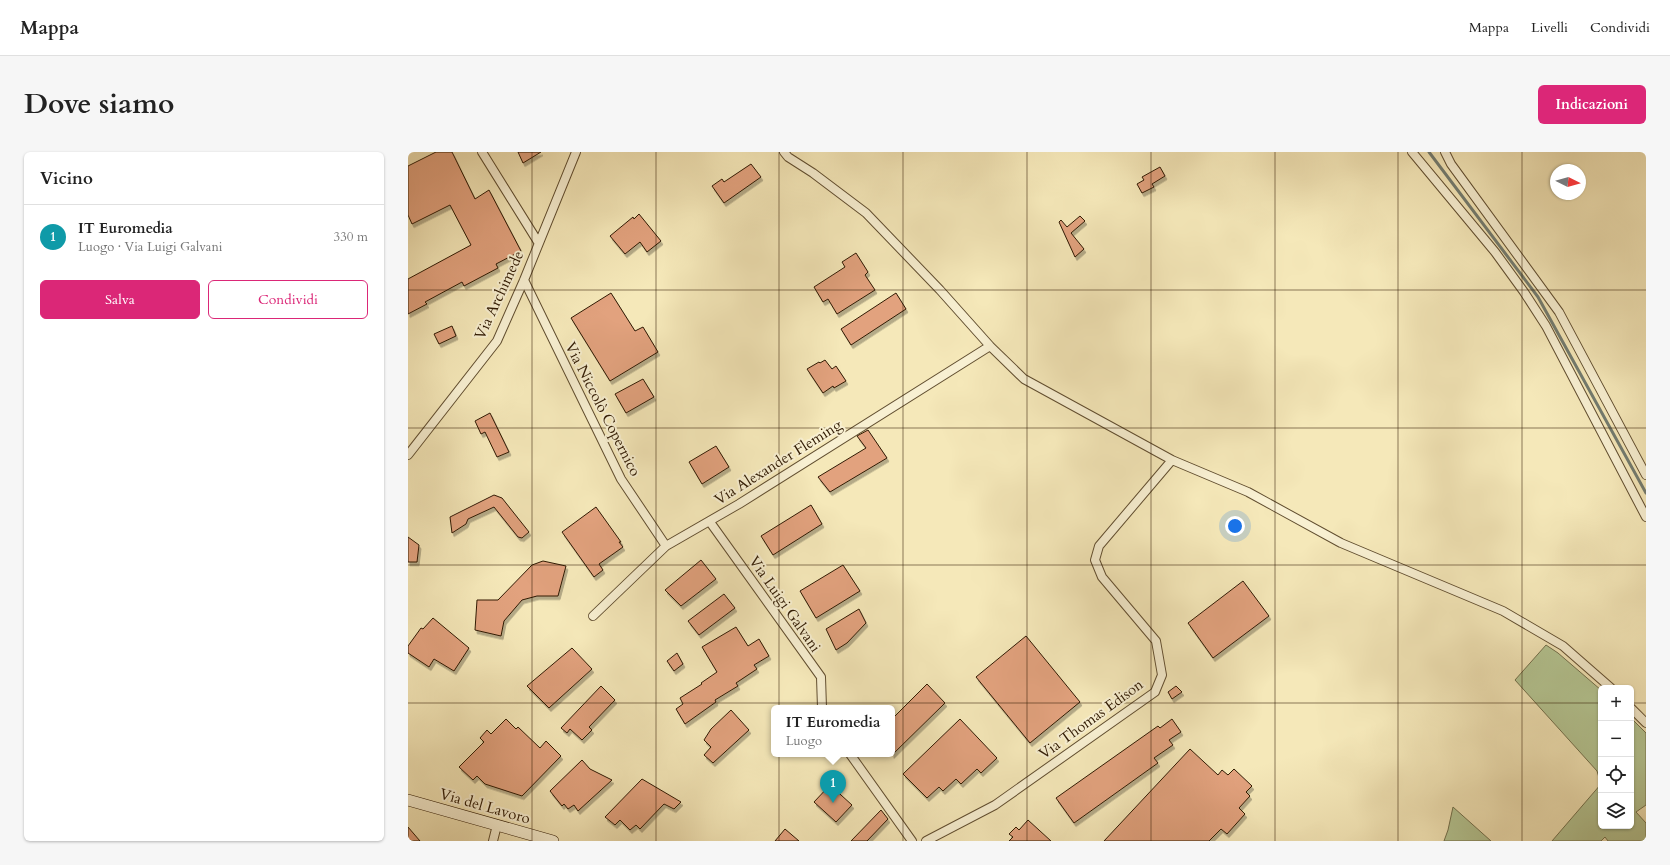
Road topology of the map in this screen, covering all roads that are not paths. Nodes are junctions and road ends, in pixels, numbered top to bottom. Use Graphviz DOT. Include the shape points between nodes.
graph roads {
  1 [pos="482,152"];
  2 [pos="576,152"];
  3 [pos="784,152"];
  4 [pos="1412,152"];
  5 [pos="1445,152"];
  6 [pos="538,242"];
  7 [pos="524,280"];
  8 [pos="990,346"];
  9 [pos="408,455"];
  10 [pos="1172,460"];
  11 [pos="1646,475"];
  12 [pos="1646,517"];
  13 [pos="710,522"];
  14 [pos="666,546"];
  15 [pos="593,616"];
  16 [pos="1608,685"];
  17 [pos="822,705"];
  18 [pos="1634,711"];
  19 [pos="1646,723"];
  20 [pos="852,757"];
  21 [pos="408,800"];
  22 [pos="497,825"];
  23 [pos="493,841"];
  24 [pos="553,841"];
  25 [pos="912,841"];
  26 [pos="926,841"];
  1 -- 6 [label="street"];
  2 -- 6 [label="street, Via Archimede"];
  3 -- 8 [label="street" via="866,213"];
  4 -- 12 [label="street" via="1495,252 1543,320"];
  5 -- 11 [label="street" via="1558,312"];
  6 -- 7 [label="street, Via Archimede"];
  7 -- 9 [label="street, Via Archimede" via="497,341"];
  7 -- 14 [label="street, Via Niccolò Copernico" via="621,479"];
  8 -- 10 [label="street" via="1024,379"];
  8 -- 13 [label="street, Via Alexander Fleming"];
  10 -- 16 [label="street" via="1248,492 1341,543 1504,611 1563,646"];
  10 -- 26 [label="street, Via Thomas Edison" via="1099,546 1095,560 1102,577 1156,641 1162,675 1154,692 995,805"];
  13 -- 14 [label="street, Via Alexander Fleming"];
  13 -- 17 [label="street, Via Luigi Galvani" via="821,678"];
  14 -- 15 [label="street, Via Alexander Fleming"];
  18 -- 19 [label="street"];
  20 -- 25 [label="street"];
  21 -- 22 [label="main road, Via del Lavoro"];
  22 -- 23 [label="street"];
  22 -- 24 [label="main road, Via del Lavoro"];
}
